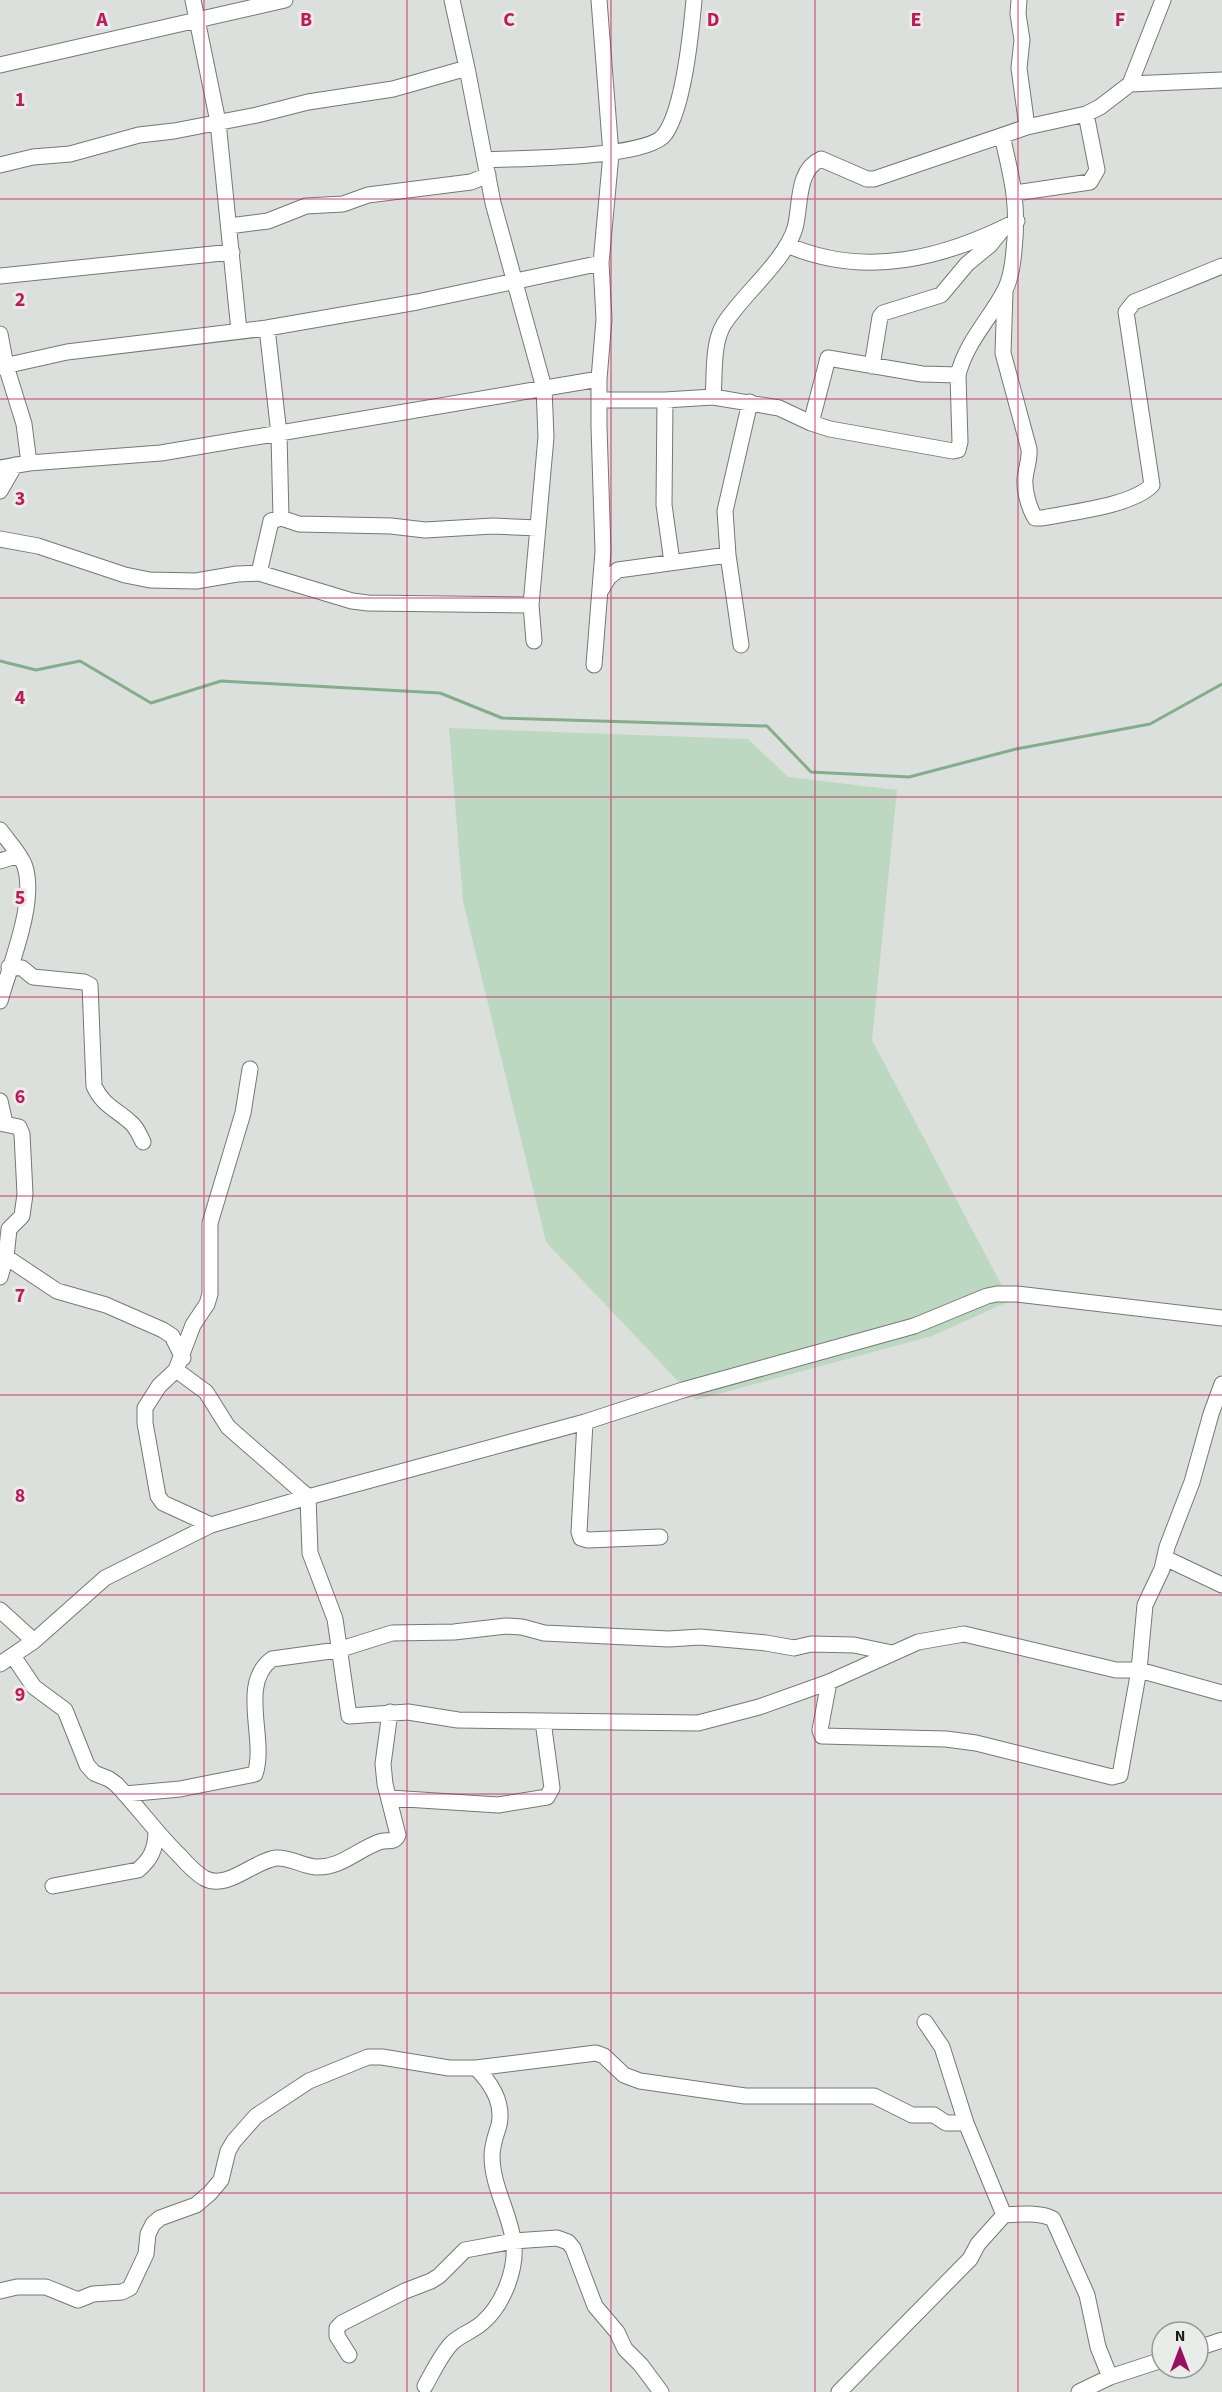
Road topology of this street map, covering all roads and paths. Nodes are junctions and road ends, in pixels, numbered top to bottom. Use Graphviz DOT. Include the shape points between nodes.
graph roads {
  1 [pos="193,0"];
  2 [pos="285,0"];
  3 [pos="452,0"];
  4 [pos="599,0"];
  5 [pos="694,0"];
  6 [pos="1020,0"];
  7 [pos="1163,0"];
  8 [pos="196,20"];
  9 [pos="0,65"];
  10 [pos="468,68"];
  11 [pos="1222,80"];
  12 [pos="1130,84"];
  13 [pos="1086,114"];
  14 [pos="218,122"];
  15 [pos="1027,127"];
  16 [pos="1002,136"];
  17 [pos="611,154"];
  18 [pos="0,165"];
  19 [pos="487,168"];
  20 [pos="1015,193"];
  21 [pos="1010,224"];
  22 [pos="229,226"];
  23 [pos="787,245"];
  24 [pos="231,252"];
  25 [pos="601,263"];
  26 [pos="1222,266"];
  27 [pos="0,276"];
  28 [pos="513,282"];
  29 [pos="1005,290"];
  30 [pos="267,328"];
  31 [pos="239,331"];
  32 [pos="0,334"];
  33 [pos="3,366"];
  34 [pos="872,366"];
  35 [pos="958,375"];
  36 [pos="599,379"];
  37 [pos="544,388"];
  38 [pos="714,397"];
  39 [pos="599,400"];
  40 [pos="665,400"];
  41 [pos="750,402"];
  42 [pos="811,423"];
  43 [pos="279,435"];
  44 [pos="15,465"];
  45 [pos="0,491"];
  46 [pos="280,518"];
  47 [pos="538,528"];
  48 [pos="0,539"];
  49 [pos="728,555"];
  50 [pos="672,562"];
  51 [pos="259,573"];
  52 [pos="599,593"];
  53 [pos="531,605"];
  54 [pos="534,641"];
  55 [pos="741,645"];
  56 [pos="594,665"];
  57 [pos="0,830"];
  58 [pos="19,855"];
  59 [pos="0,861"];
  60 [pos="9,967"];
  61 [pos="0,1001"];
  62 [pos="250,1069"];
  63 [pos="0,1101"];
  64 [pos="2,1123"];
  65 [pos="142,1142"];
  66 [pos="4,1227"];
  67 [pos="6,1257"];
  68 [pos="0,1277"];
  69 [pos="1222,1318"];
  70 [pos="179,1364"];
  71 [pos="1222,1384"];
  72 [pos="585,1422"];
  73 [pos="308,1497"];
  74 [pos="211,1526"];
  75 [pos="660,1537"];
  76 [pos="1165,1558"];
  77 [pos="1222,1585"];
  78 [pos="0,1610"];
  79 [pos="34,1641"];
  80 [pos="338,1650"];
  81 [pos="892,1653"];
  82 [pos="6,1660"];
  83 [pos="1138,1670"];
  84 [pos="830,1682"];
  85 [pos="1222,1692"];
  86 [pos="390,1712"];
  87 [pos="543,1721"];
  88 [pos="125,1794"];
  89 [pos="390,1798"];
  90 [pos="156,1833"];
  91 [pos="53,1886"];
  92 [pos="925,2022"];
  93 [pos="476,2068"];
  94 [pos="966,2123"];
  95 [pos="1004,2215"];
  96 [pos="514,2241"];
  97 [pos="0,2291"];
  98 [pos="349,2355"];
  99 [pos="1150,2364"];
  100 [pos="1110,2378"];
  101 [pos="425,2386"];
  102 [pos="1086,2390"];
  103 [pos="661,2392"];
  104 [pos="839,2392"];
  1 -- 8 [label="street"];
  2 -- 8 [label="street"];
  3 -- 10 [label="street"];
  4 -- 17 [label="street"];
  5 -- 17 [label="street" via="682,87 665,135 649,144"];
  6 -- 15 [label="street" via="1019,68"];
  7 -- 12 [label="street"];
  8 -- 9 [label="street"];
  8 -- 14 [label="street"];
  10 -- 14 [label="street" via="393,89"];
  10 -- 19 [label="street"];
  11 -- 12 [label="street"];
  12 -- 13 [label="street"];
  13 -- 15 [label="street"];
  13 -- 20 [label="street" via="1098,170 1095,177 1090,182"];
  14 -- 18 [label="street"];
  14 -- 22 [label="street"];
  15 -- 16 [label="street"];
  16 -- 20 [label="street"];
  16 -- 23 [label="street" via="874,179 821,159 812,163"];
  17 -- 19 [label="street"];
  17 -- 25 [label="street"];
  19 -- 22 [label="street" via="471,182 368,195 344,204 314,204 268,221"];
  19 -- 28 [label="street"];
  20 -- 21 [label="street"];
  21 -- 23 [label="street" via="913,260 821,257"];
  21 -- 29 [label="street" via="1013,263"];
  21 -- 34 [label="street" via="941,295 883,313"];
  22 -- 24 [label="street"];
  23 -- 38 [label="street" via="723,325 716,355"];
  24 -- 27 [label="street"];
  24 -- 31 [label="street"];
  25 -- 28 [label="street"];
  25 -- 36 [label="street" via="604,319"];
  26 -- 29 [label="street" via="1134,302 1126,312 1152,485 1116,504 1042,518 1035,518 1031,512 1024,482 1029,448 1004,359"];
  28 -- 30 [label="street"];
  28 -- 37 [label="street"];
  29 -- 35 [label="street" via="972,340"];
  30 -- 31 [label="street"];
  30 -- 43 [label="street"];
  31 -- 33 [label="street" via="67,352"];
  32 -- 33 [label="street"];
  33 -- 44 [label="street" via="24,424"];
  34 -- 35 [label="street"];
  34 -- 42 [label="street" via="828,358"];
  35 -- 42 [label="street" via="958,450 886,441"];
  36 -- 37 [label="street"];
  36 -- 39 [label="street"];
  37 -- 43 [label="street"];
  37 -- 47 [label="street" via="547,420"];
  38 -- 40 [label="street"];
  38 -- 41 [label="street"];
  39 -- 40 [label="street"];
  39 -- 52 [label="street" via="603,550"];
  40 -- 50 [label="street" via="664,505"];
  41 -- 42 [label="street" via="779,408"];
  41 -- 49 [label="street" via="726,501"];
  43 -- 44 [label="street" via="161,453"];
  43 -- 46 [label="street"];
  44 -- 45 [label="street"];
  46 -- 47 [label="street" via="299,524 425,530"];
  46 -- 51 [label="street" via="268,525"];
  47 -- 53 [label="street"];
  48 -- 51 [label="street" via="38,546 150,580 196,581"];
  49 -- 50 [label="street"];
  49 -- 55 [label="street"];
  50 -- 52 [label="street" via="618,570"];
  51 -- 53 [label="street" via="368,603"];
  52 -- 56 [label="street"];
  53 -- 54 [label="street"];
  57 -- 58 [label="street"];
  58 -- 59 [label="street"];
  58 -- 60 [label="street" via="25,867 26,909"];
  60 -- 61 [label="street"];
  60 -- 65 [label="street" via="22,968 33,977 90,985 94,1086 108,1107 130,1121"];
  62 -- 70 [label="street" via="243,1113 210,1223 210,1294"];
  63 -- 64 [label="street"];
  64 -- 66 [label="street" via="19,1127 22,1134 25,1194 22,1216"];
  66 -- 67 [label="street"];
  67 -- 68 [label="street"];
  67 -- 70 [label="street" via="57,1291 106,1305 163,1330 172,1336"];
  69 -- 72 [label="street" via="997,1293 914,1326 683,1390"];
  70 -- 73 [label="street" via="206,1392 228,1427"];
  70 -- 74 [label="street" via="145,1408 155,1486 163,1503"];
  71 -- 76 [label="street"];
  72 -- 73 [label="street"];
  72 -- 75 [label="street" via="581,1538"];
  73 -- 74 [label="street"];
  73 -- 80 [label="street" via="310,1553 335,1619"];
  74 -- 79 [label="street" via="105,1578"];
  76 -- 77 [label="street"];
  76 -- 83 [label="street" via="1143,1614"];
  78 -- 79 [label="street"];
  79 -- 82 [label="street"];
  80 -- 81 [label="street" via="392,1633 506,1626 544,1633 700,1637 794,1648 812,1644 854,1645"];
  80 -- 86 [label="street" via="349,1716"];
  80 -- 88 [label="street" via="266,1663 254,1696 259,1742 255,1774 180,1789"];
  81 -- 83 [label="street" via="918,1642 964,1634 1116,1670"];
  81 -- 84 [label="street"];
  82 -- 88 [label="street" via="65,1710 87,1765"];
  83 -- 84 [label="street" via="1120,1775 1112,1777 976,1743 822,1736"];
  83 -- 85 [label="street"];
  84 -- 87 [label="street" via="698,1723"];
  86 -- 87 [label="street"];
  86 -- 89 [label="street" via="383,1764"];
  87 -- 89 [label="street" via="552,1788 547,1797 498,1805"];
  88 -- 90 [label="street"];
  89 -- 90 [label="street" via="397,1839 381,1841 328,1866 314,1867 274,1858 216,1881 196,1872"];
  90 -- 91 [label="street" via="155,1849 138,1870"];
  92 -- 94 [label="street" via="942,2047"];
  93 -- 94 [label="street" via="596,2053 624,2075 640,2081 745,2096 874,2096 912,2115 934,2115 946,2123"];
  93 -- 96 [label="street" via="489,2081 499,2107 492,2158"];
  93 -- 97 [label="street" via="368,2057 309,2081 256,2116 241,2132 228,2151 221,2180 210,2193 196,2205 153,2224 146,2254 130,2288 78,2300 46,2286"];
  94 -- 95 [label="street"];
  95 -- 100 [label="street" via="1053,2219 1087,2295 1098,2347"];
  95 -- 104 [label="street" via="970,2259"];
  96 -- 98 [label="street" via="465,2250 431,2281 342,2323 337,2336"];
  96 -- 101 [label="street" via="514,2266 503,2295 483,2322 454,2341"];
  96 -- 103 [label="street" via="557,2238 568,2242 595,2306"];
  99 -- 100 [label="street"];
  100 -- 102 [label="street"];
}
